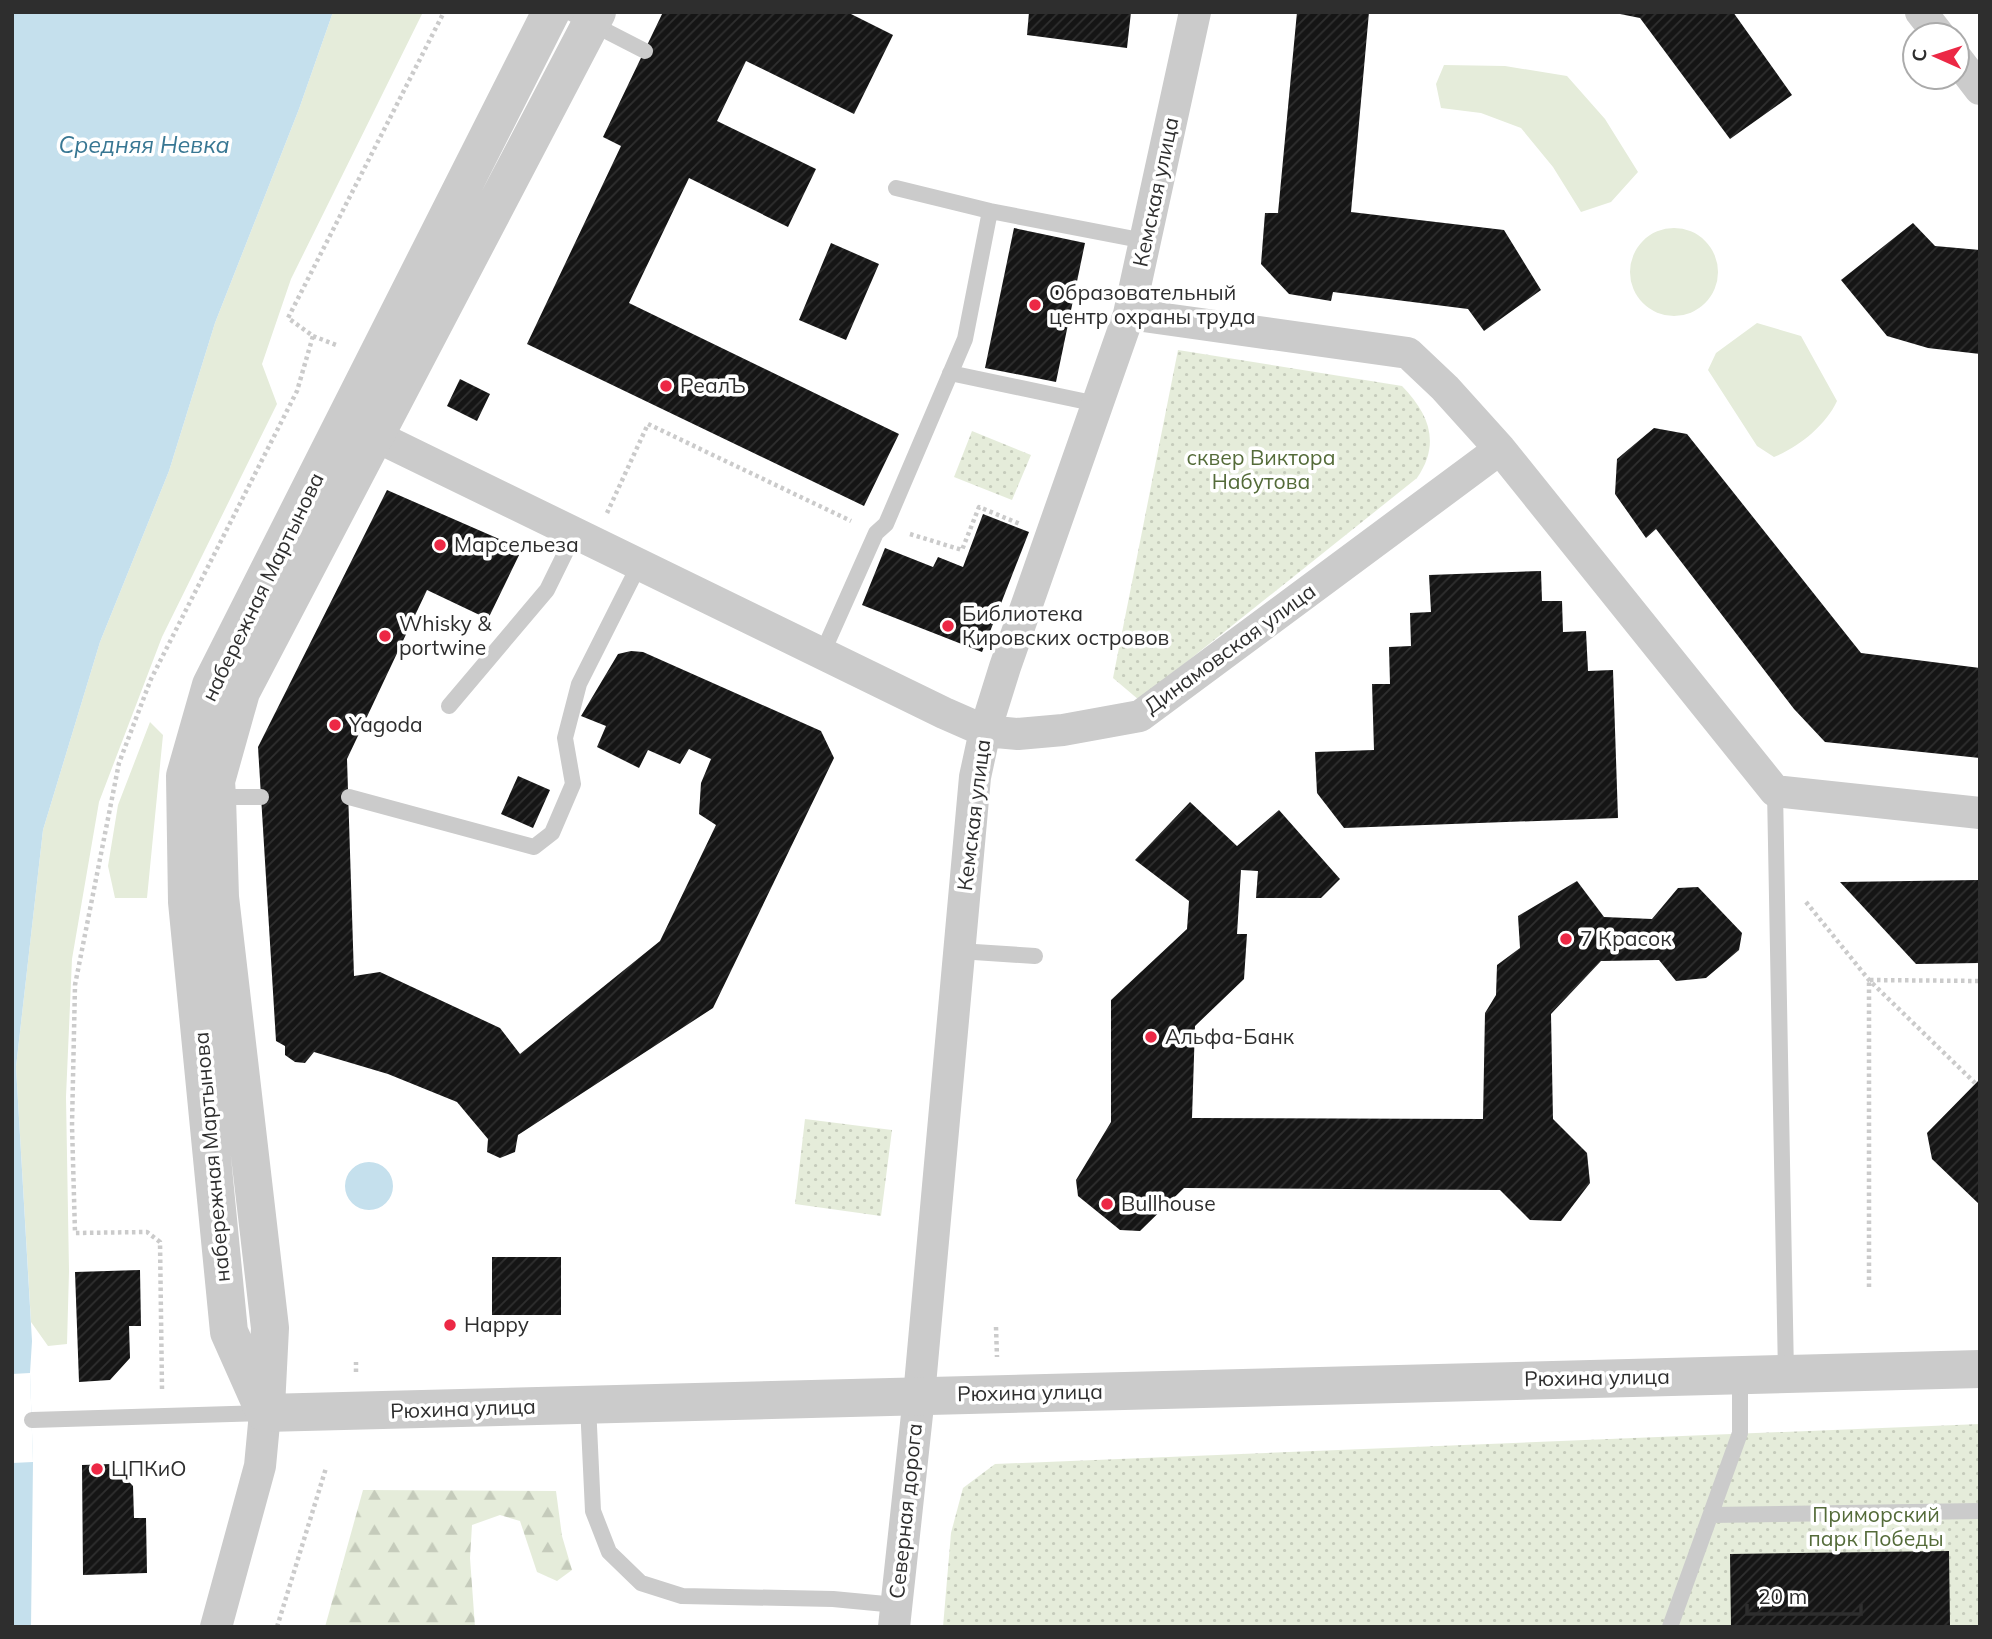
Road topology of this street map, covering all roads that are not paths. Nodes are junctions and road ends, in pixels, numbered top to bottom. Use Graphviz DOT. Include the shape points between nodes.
graph roads {
  1 [pos="551,12"];
  2 [pos="1195,12"];
  3 [pos="586,16"];
  4 [pos="645,51"];
  5 [pos="896,188"];
  6 [pos="990,211"];
  7 [pos="1145,241"];
  8 [pos="1129,314"];
  9 [pos="950,373"];
  10 [pos="1097,404"];
  11 [pos="360,429"];
  12 [pos="1500,449"];
  13 [pos="584,538"];
  14 [pos="639,565"];
  15 [pos="822,654"];
  16 [pos="449,706"];
  17 [pos="985,731"];
  18 [pos="1775,791"];
  19 [pos="217,797"];
  20 [pos="261,797"];
  21 [pos="349,797"];
  22 [pos="1980,813"];
  23 [pos="204,900"];
  24 [pos="959,951"];
  25 [pos="1035,956"];
  26 [pos="1980,1369"];
  27 [pos="1786,1374"];
  28 [pos="1740,1375"];
  29 [pos="919,1396"];
  30 [pos="588,1405"];
  31 [pos="265,1413"];
  32 [pos="32,1420"];
  33 [pos="1980,1511"];
  34 [pos="1711,1516"];
  35 [pos="895,1616"];
  36 [pos="216,1627"];
  37 [pos="1670,1627"];
  1 -- 11 [label="street, набережная Мартынова"];
  2 -- 7 [label="street, Кемская улица"];
  3 -- 4 [label="lane"];
  3 -- 11 [label="street, набережная Мартынова"];
  5 -- 6 [label="lane"];
  6 -- 7 [label="lane"];
  6 -- 9 [label="lane" via="965,339"];
  7 -- 8 [label="street, Кемская улица"];
  8 -- 10 [label="street, Кемская улица"];
  8 -- 12 [label="street" via="1408,353"];
  9 -- 10 [label="lane"];
  9 -- 15 [label="lane"];
  10 -- 17 [label="street, Кемская улица"];
  11 -- 13 [label="street, Динамовская улица"];
  11 -- 19 [label="street, набережная Мартынова" via="241,692 216,781"];
  11 -- 23 [label="street, набережная Мартынова" via="211,685 185,776"];
  12 -- 17 [label="street, Динамовская улица" via="1140,716 1063,730"];
  12 -- 18 [label="street"];
  13 -- 14 [label="street, Динамовская улица"];
  13 -- 16 [label="lane" via="547,590"];
  14 -- 15 [label="street, Динамовская улица"];
  14 -- 21 [label="lane" via="579,684 565,738 573,784 552,833 534,846"];
  15 -- 17 [label="street, Динамовская улица"];
  17 -- 24 [label="street, Кемская улица" via="975,777"];
  18 -- 22 [label="street"];
  18 -- 27 [label="lane"];
  19 -- 20 [label="lane"];
  19 -- 23 [label="street, набережная Мартынова"];
  23 -- 31 [label="street, набережная Мартынова" via="229,1332"];
  24 -- 25 [label="lane"];
  24 -- 29 [label="street, Кемская улица"];
  26 -- 27 [label="street, Рюхина улица"];
  27 -- 28 [label="street, Рюхина улица"];
  28 -- 29 [label="street, Рюхина улица"];
  28 -- 34 [label="lane" via="1740,1433"];
  29 -- 30 [label="street, Рюхина улица"];
  29 -- 35 [label="street, Северная дорога"];
  30 -- 31 [label="street, Рюхина улица"];
  30 -- 35 [label="lane" via="593,1511 609,1552 641,1583 682,1596 833,1599"];
  31 -- 32 [label="lane, Рюхина улица"];
  31 -- 36 [label="street, набережная Мартынова" via="260,1466"];
  33 -- 34 [label="lane"];
  34 -- 37 [label="lane"];
}
